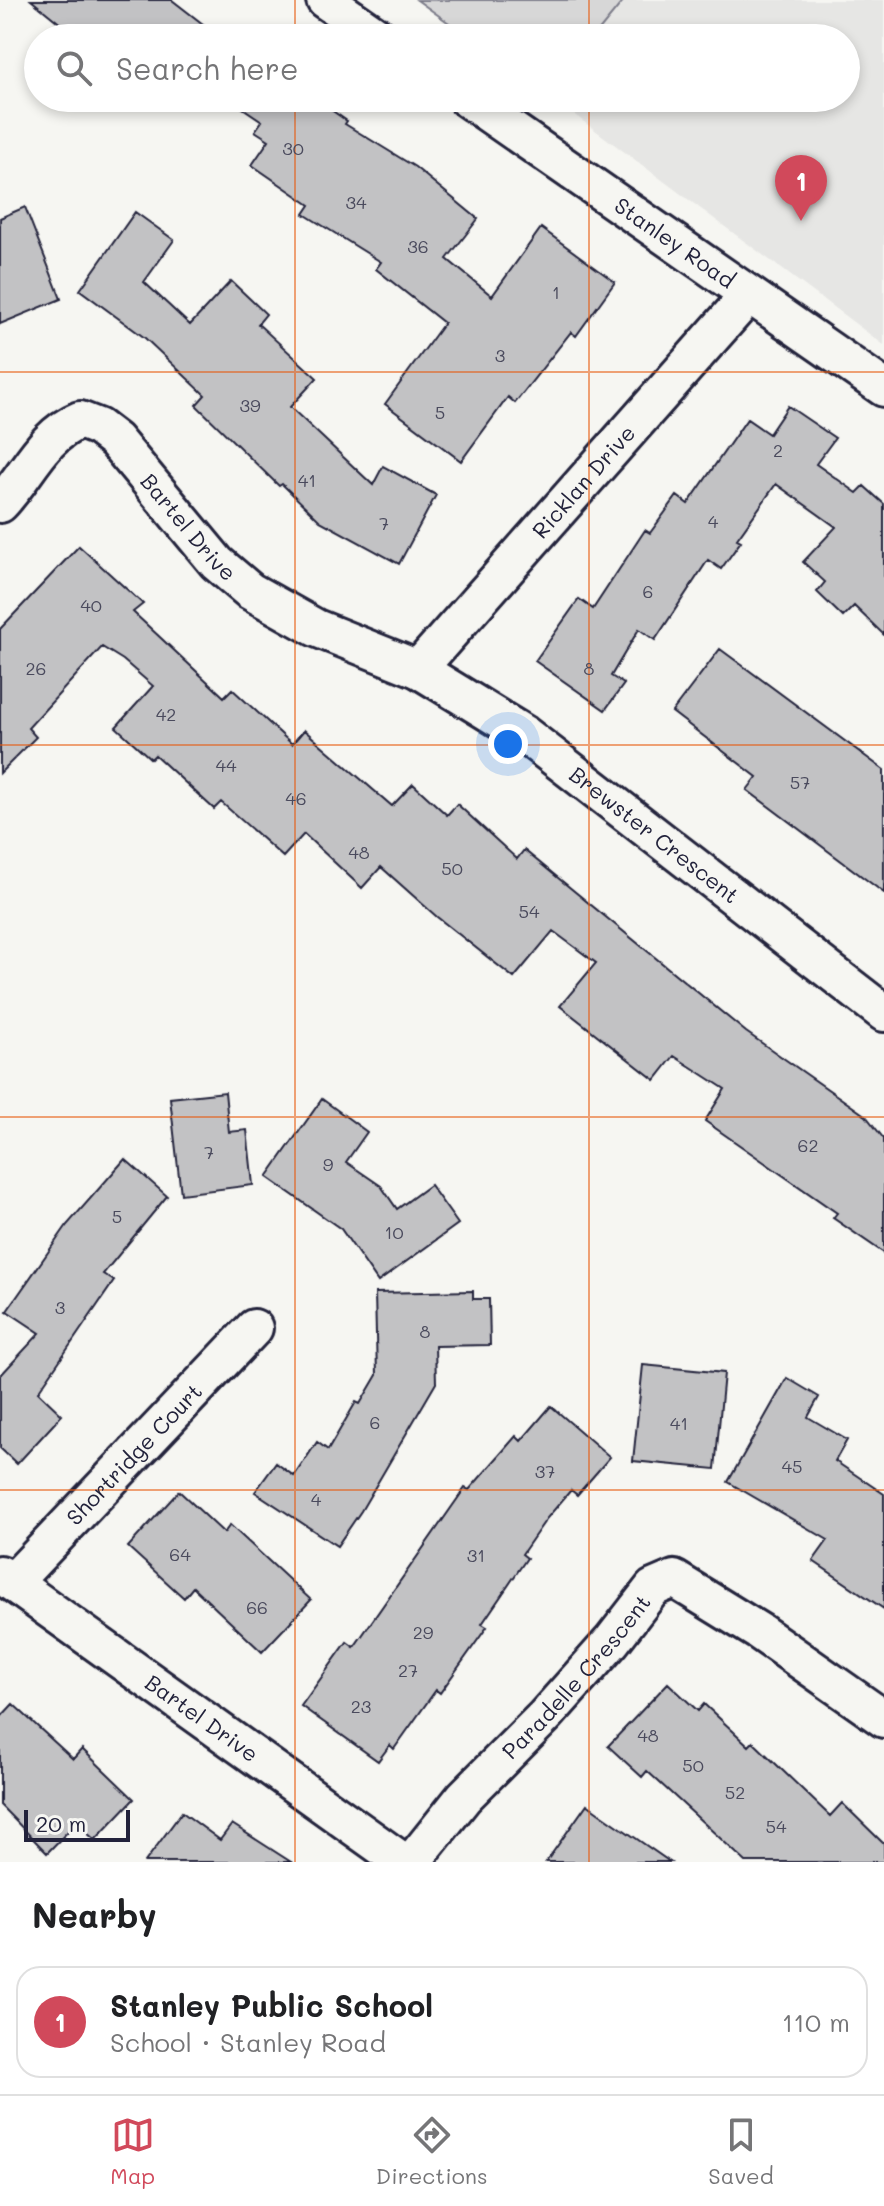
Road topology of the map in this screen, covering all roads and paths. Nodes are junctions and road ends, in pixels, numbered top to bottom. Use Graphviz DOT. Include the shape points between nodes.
graph roads {
  1 [pos="325,0"];
  2 [pos="360,24"];
  3 [pos="486,112"];
  4 [pos="749,295"];
  5 [pos="884,388"];
  6 [pos="0,504"];
  7 [pos="418,669"];
  8 [pos="884,1013"];
  9 [pos="254,1328"];
  10 [pos="6,1578"];
  11 [pos="884,1719"];
  12 [pos="403,1862"];
  13 [pos="412,1862"];
  1 -- 2 [label="street"];
  3 -- 4 [label="street, Stanley Road"];
  4 -- 5 [label="street, Stanley Road"];
  4 -- 7 [label="street, Ricklan Drive"];
  6 -- 7 [label="street, Bartel Drive" via="60,428 80,420 98,427 144,472 217,563 250,591 316,628"];
  7 -- 8 [label="street, Brewster Crescent" via="524,734"];
  9 -- 10 [label="street, Shortridge Court"];
  10 -- 12 [label="street, Bartel Drive"];
  11 -- 13 [label="street, Paradelle Crescent" via="674,1579 653,1588 612,1641 464,1797"];
}
